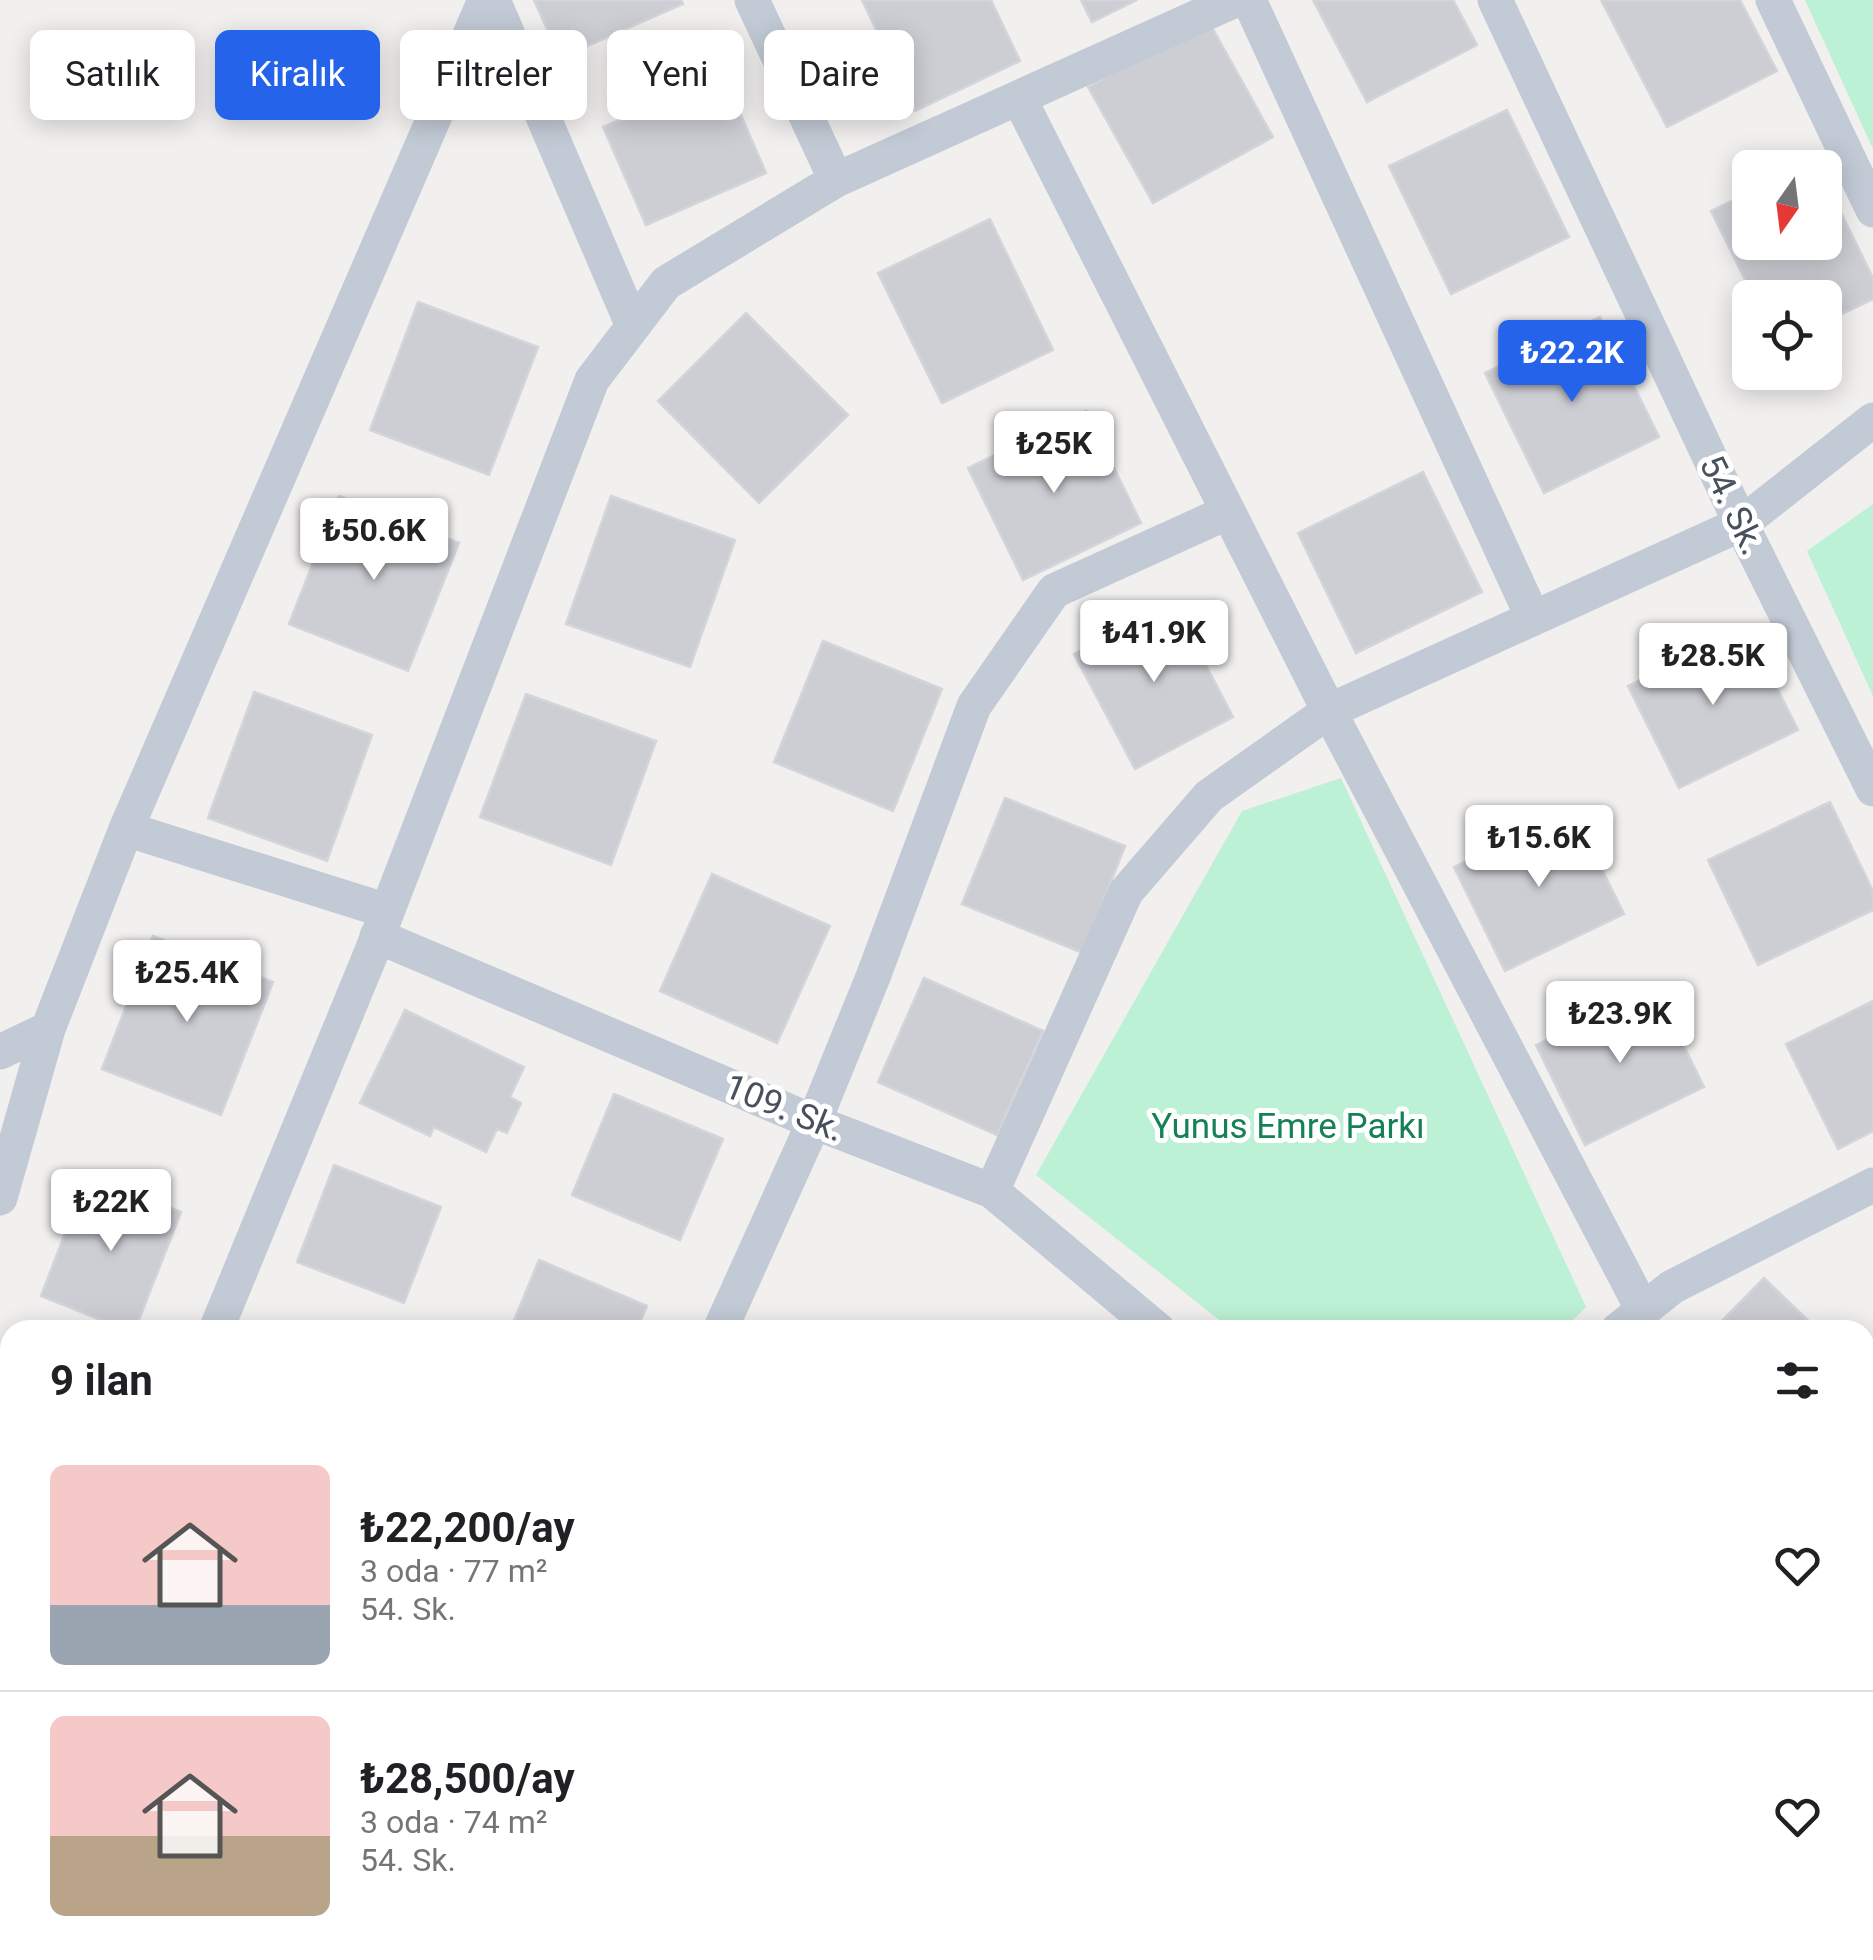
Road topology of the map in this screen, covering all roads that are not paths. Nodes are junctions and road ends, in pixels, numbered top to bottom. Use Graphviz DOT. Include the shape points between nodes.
graph roads {
  1 [pos="485,0"];
  2 [pos="493,0"];
  3 [pos="752,0"];
  4 [pos="1235,0"];
  5 [pos="1249,0"];
  6 [pos="1494,0"];
  7 [pos="1773,0"];
  8 [pos="1020,98"];
  9 [pos="836,180"];
  10 [pos="1873,210"];
  11 [pos="633,326"];
  12 [pos="1873,420"];
  13 [pos="1228,512"];
  14 [pos="1741,524"];
  15 [pos="1533,618"];
  16 [pos="1329,711"];
  17 [pos="1873,790"];
  18 [pos="126,829"];
  19 [pos="382,924"];
  20 [pos="48,1029"];
  21 [pos="0,1052"];
  22 [pos="814,1122"];
  23 [pos="1873,1185"];
  24 [pos="992,1191"];
  25 [pos="0,1198"];
  26 [pos="220,1320"];
  27 [pos="725,1320"];
  28 [pos="1146,1320"];
  29 [pos="1631,1320"];
  1 -- 18 [label="street"];
  2 -- 11 [label="street"];
  3 -- 9 [label="street"];
  4 -- 8 [label="street"];
  5 -- 15 [label="street"];
  6 -- 14 [label="street, 54. Sk."];
  7 -- 10 [label="street"];
  8 -- 9 [label="street"];
  8 -- 13 [label="street"];
  9 -- 11 [label="street" via="666,283"];
  11 -- 19 [label="street" via="592,380"];
  12 -- 14 [label="street"];
  13 -- 16 [label="street"];
  13 -- 22 [label="street" via="1054,591 974,706"];
  14 -- 15 [label="street"];
  14 -- 17 [label="street, 54. Sk."];
  15 -- 16 [label="street"];
  16 -- 24 [label="street" via="1209,796 1126,892"];
  16 -- 29 [label="street"];
  18 -- 19 [label="street, 109. Sk."];
  18 -- 20 [label="street"];
  19 -- 22 [label="street, 109. Sk."];
  19 -- 26 [label="street"];
  20 -- 21 [label="street"];
  20 -- 25 [label="street"];
  22 -- 24 [label="street, 109. Sk."];
  22 -- 27 [label="street"];
  23 -- 29 [label="street" via="1672,1287"];
  24 -- 28 [label="street, 109. Sk."];
}
